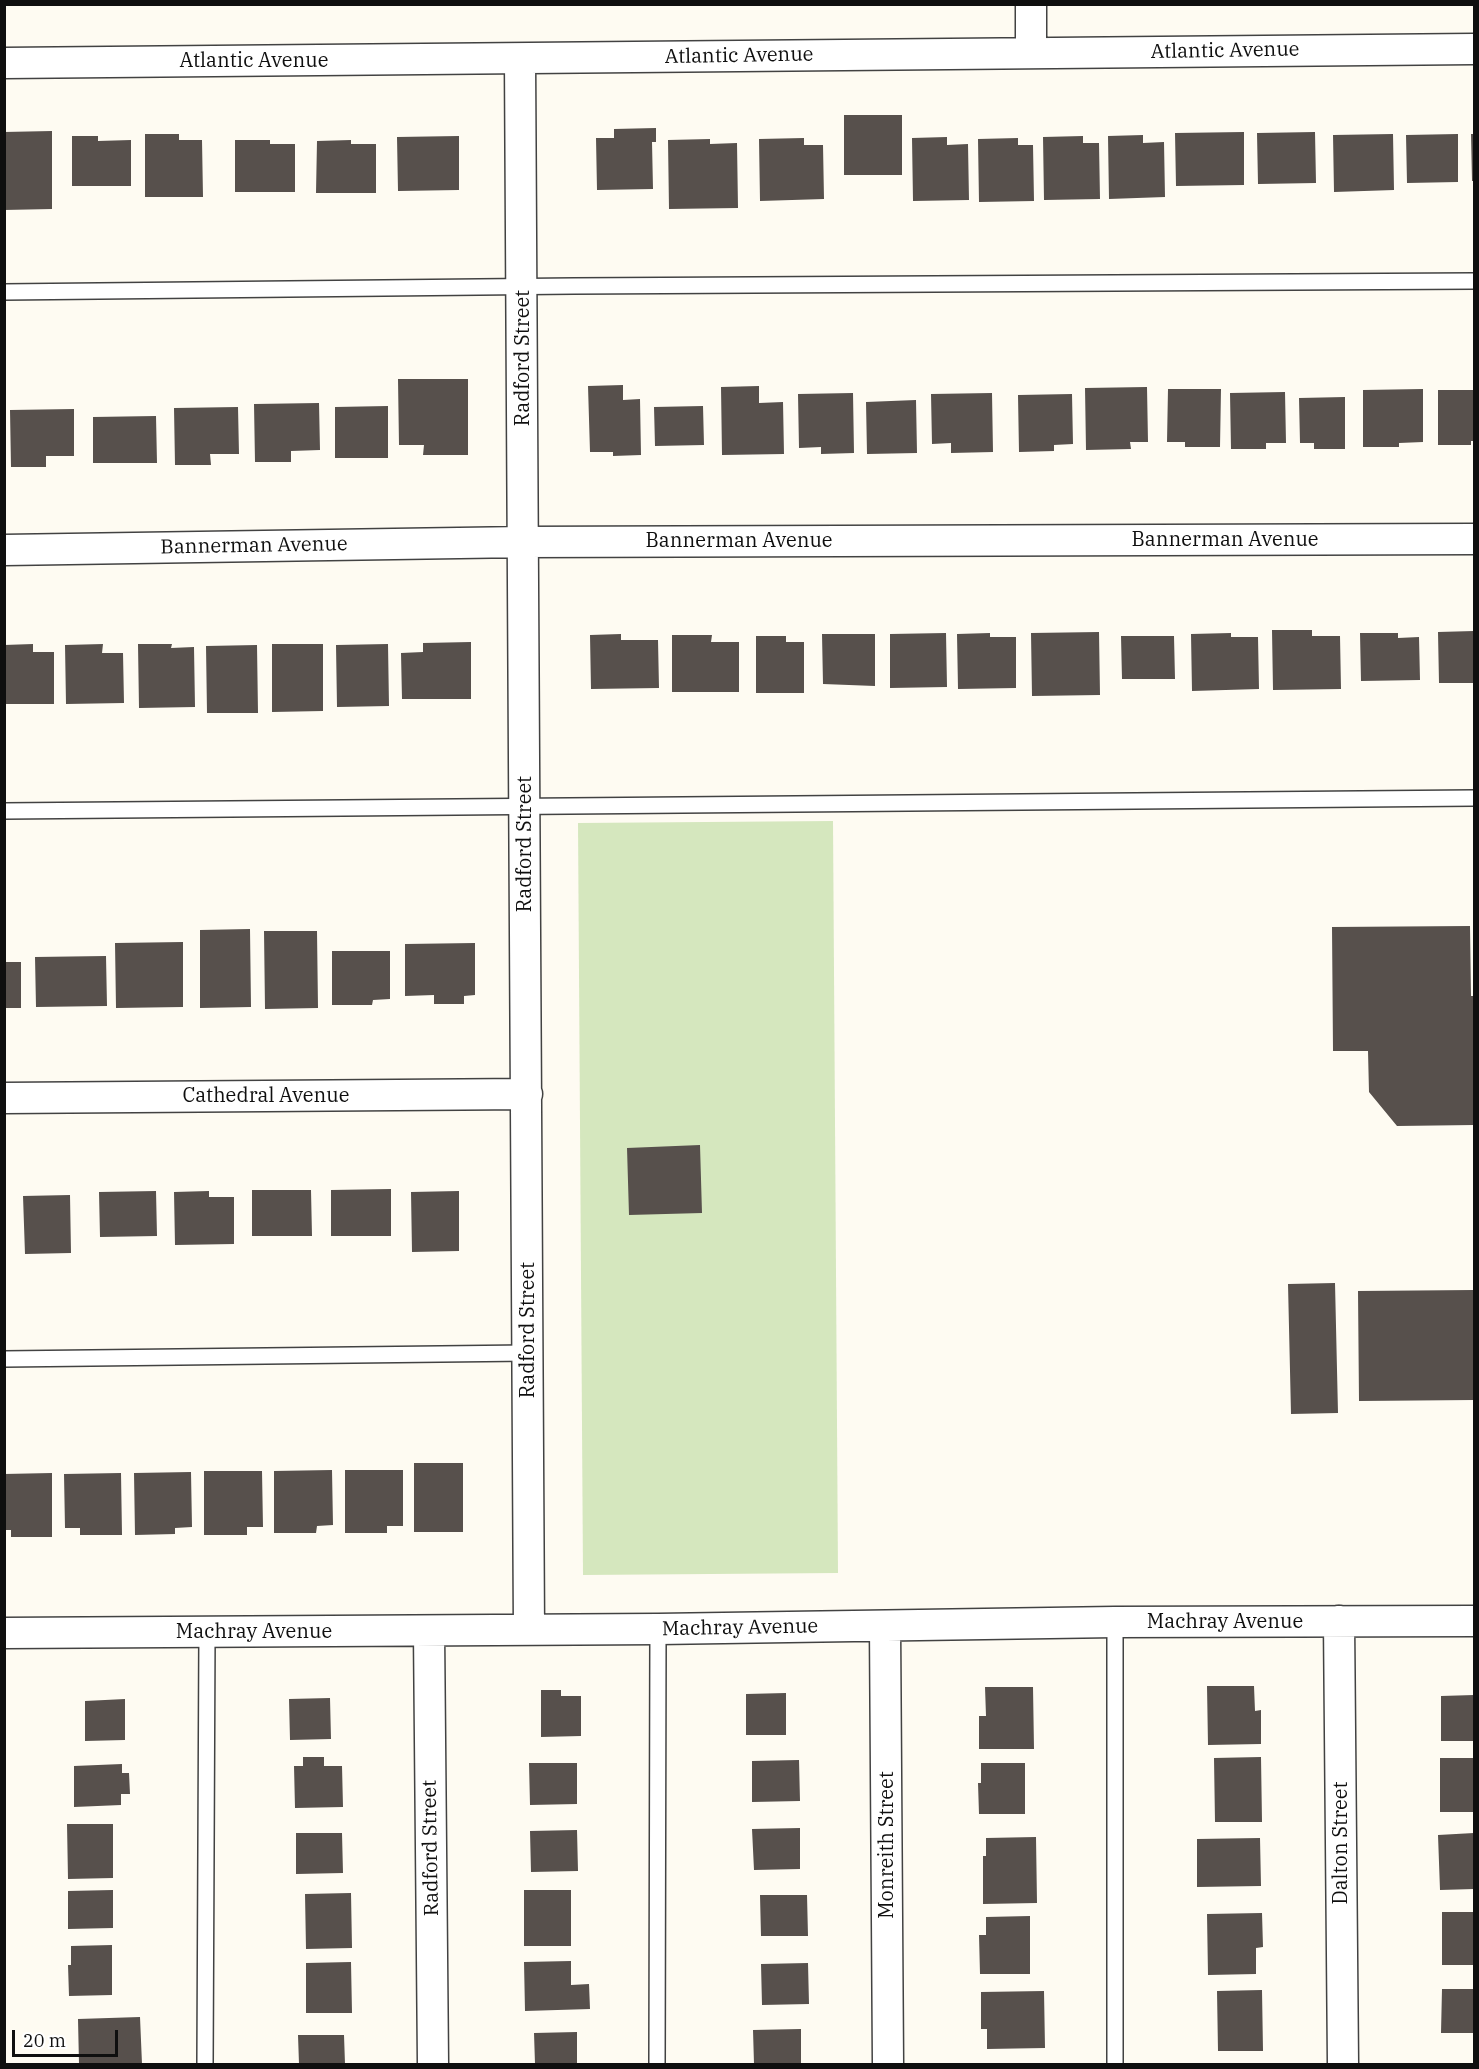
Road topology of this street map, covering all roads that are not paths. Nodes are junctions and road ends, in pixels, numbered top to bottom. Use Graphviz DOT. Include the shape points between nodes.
graph roads {
  1 [pos="1031,4"];
  2 [pos="1474,49"];
  3 [pos="1030,53"];
  4 [pos="520,59"];
  5 [pos="4,63"];
  6 [pos="1474,281"];
  7 [pos="523,286"];
  8 [pos="4,292"];
  9 [pos="1474,539"];
  10 [pos="524,542"];
  11 [pos="4,550"];
  12 [pos="1474,798"];
  13 [pos="524,805"];
  14 [pos="4,811"];
  15 [pos="527,1094"];
  16 [pos="4,1098"];
  17 [pos="528,1353"];
  18 [pos="4,1359"];
  19 [pos="1474,1621"];
  20 [pos="1115,1622"];
  21 [pos="1340,1622"];
  22 [pos="885,1626"];
  23 [pos="658,1629"];
  24 [pos="529,1630"];
  25 [pos="429,1631"];
  26 [pos="207,1632"];
  27 [pos="4,1633"];
  28 [pos="205,2064"];
  29 [pos="433,2064"];
  30 [pos="657,2064"];
  31 [pos="888,2064"];
  32 [pos="1115,2064"];
  33 [pos="1343,2064"];
  1 -- 3 [label="street"];
  2 -- 3 [label="street, Atlantic Avenue"];
  3 -- 4 [label="street, Atlantic Avenue"];
  4 -- 5 [label="street, Atlantic Avenue"];
  4 -- 7 [label="street, Radford Street"];
  6 -- 7 [label="lane"];
  7 -- 8 [label="lane"];
  7 -- 10 [label="street, Radford Street"];
  9 -- 10 [label="street, Bannerman Avenue"];
  10 -- 11 [label="street, Bannerman Avenue"];
  10 -- 13 [label="street, Radford Street"];
  12 -- 13 [label="lane"];
  13 -- 14 [label="lane"];
  13 -- 15 [label="street, Radford Street"];
  15 -- 16 [label="street, Cathedral Avenue"];
  15 -- 17 [label="street, Radford Street"];
  17 -- 18 [label="lane"];
  17 -- 24 [label="street, Radford Street"];
  19 -- 21 [label="street, Machray Avenue"];
  20 -- 21 [label="street, Machray Avenue"];
  20 -- 22 [label="street, Machray Avenue"];
  20 -- 32 [label="lane"];
  21 -- 33 [label="street, Dalton Street"];
  22 -- 23 [label="street, Machray Avenue"];
  22 -- 31 [label="street, Monreith Street"];
  23 -- 24 [label="street, Machray Avenue"];
  23 -- 30 [label="lane"];
  24 -- 25 [label="street, Machray Avenue"];
  25 -- 26 [label="street, Machray Avenue"];
  25 -- 29 [label="street, Radford Street"];
  26 -- 27 [label="street, Machray Avenue"];
  26 -- 28 [label="lane"];
}
